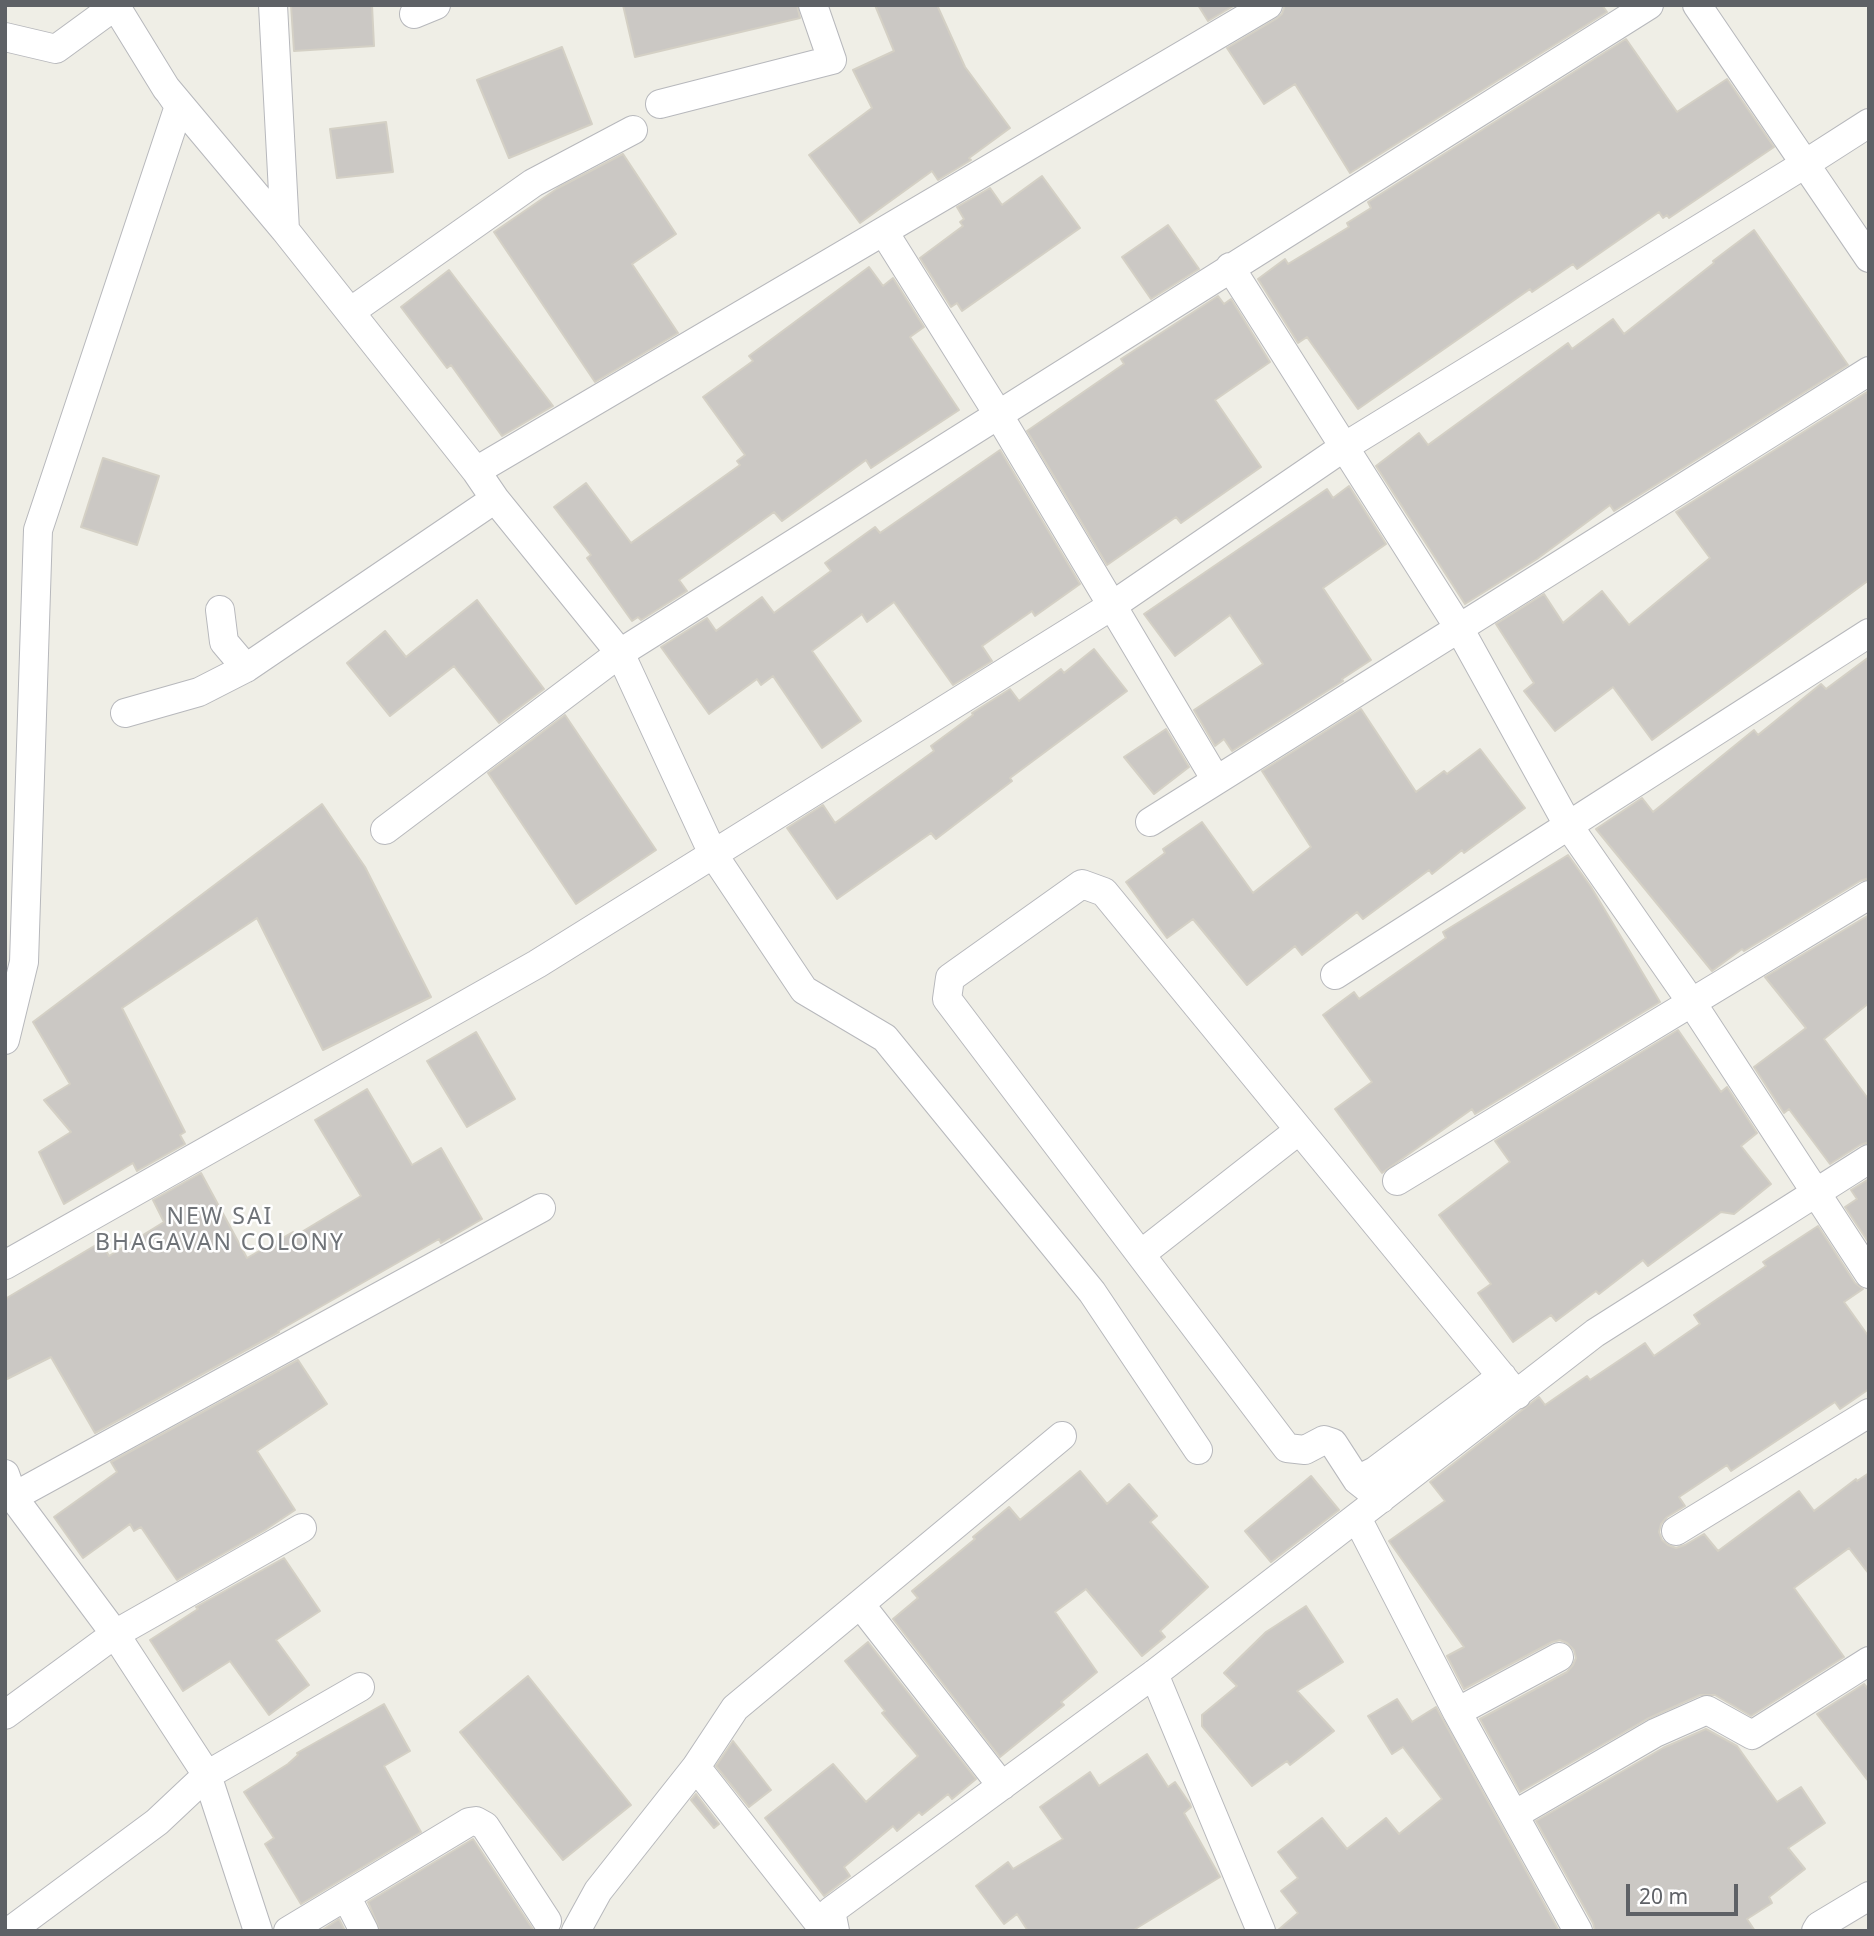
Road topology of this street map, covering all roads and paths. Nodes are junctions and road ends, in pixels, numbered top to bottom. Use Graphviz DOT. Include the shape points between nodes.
graph roads {
  1 [pos="273,5"];
  2 [pos="813,5"];
  3 [pos="1268,5"];
  4 [pos="1648,5"];
  5 [pos="1697,5"];
  6 [pos="115,6"];
  7 [pos="5,37"];
  8 [pos="166,88"];
  9 [pos="660,104"];
  10 [pos="1869,123"];
  11 [pos="633,130"];
  12 [pos="1805,164"];
  13 [pos="285,230"];
  14 [pos="884,232"];
  15 [pos="1869,258"];
  16 [pos="1230,267"];
  17 [pos="350,312"];
  18 [pos="1869,371"];
  19 [pos="998,414"];
  20 [pos="1344,447"];
  21 [pos="476,471"];
  22 [pos="495,499"];
  23 [pos="1112,605"];
  24 [pos="220,610"];
  25 [pos="1459,628"];
  26 [pos="1869,633"];
  27 [pos="620,653"];
  28 [pos="246,668"];
  29 [pos="125,713"];
  30 [pos="1216,780"];
  31 [pos="1150,822"];
  32 [pos="1568,825"];
  33 [pos="385,830"];
  34 [pos="713,854"];
  35 [pos="1869,895"];
  36 [pos="15,970"];
  37 [pos="1335,975"];
  38 [pos="1692,1003"];
  39 [pos="5,1041"];
  40 [pos="1298,1131"];
  41 [pos="1869,1159"];
  42 [pos="1397,1181"];
  43 [pos="1816,1192"];
  44 [pos="541,1208"];
  45 [pos="1141,1254"];
  46 [pos="5,1265"];
  47 [pos="1869,1274"];
  48 [pos="1509,1385"];
  49 [pos="1869,1413"];
  50 [pos="1062,1436"];
  51 [pos="1198,1450"];
  52 [pos="1357,1480"];
  53 [pos="9,1486"];
  54 [pos="1381,1499"];
  55 [pos="1357,1518"];
  56 [pos="302,1528"];
  57 [pos="1676,1531"];
  58 [pos="860,1604"];
  59 [pos="115,1634"];
  60 [pos="1559,1657"];
  61 [pos="1869,1661"];
  62 [pos="1154,1674"];
  63 [pos="360,1687"];
  64 [pos="1457,1712"];
  65 [pos="5,1715"];
  66 [pos="696,1767"];
  67 [pos="207,1775"];
  68 [pos="1002,1786"];
  69 [pos="1514,1815"];
  70 [pos="346,1896"];
  71 [pos="1869,1896"];
  72 [pos="547,1920"];
  73 [pos="10,1931"];
  74 [pos="258,1931"];
  75 [pos="288,1931"];
  76 [pos="364,1931"];
  77 [pos="576,1931"];
  78 [pos="824,1931"];
  79 [pos="835,1931"];
  80 [pos="1261,1931"];
  81 [pos="1578,1931"];
  82 [pos="1816,1931"];
  1 -- 13 [label="street"];
  2 -- 9 [label="street" via="832,60"];
  3 -- 14 [label="street"];
  4 -- 16 [label="street"];
  5 -- 12 [label="street"];
  6 -- 7 [label="street" via="56,49"];
  6 -- 8 [label="street"];
  8 -- 13 [label="street"];
  8 -- 36 [label="street" via="179,106 38,530"];
  10 -- 12 [label="street"];
  11 -- 17 [label="street" via="533,183"];
  12 -- 15 [label="street"];
  12 -- 20 [label="street"];
  13 -- 17 [label="street"];
  14 -- 19 [label="street"];
  14 -- 21 [label="street"];
  16 -- 19 [label="street"];
  16 -- 20 [label="street"];
  17 -- 21 [label="street"];
  18 -- 25 [label="street"];
  19 -- 23 [label="street"];
  19 -- 27 [label="street"];
  20 -- 23 [label="street"];
  20 -- 25 [label="street"];
  21 -- 22 [label="street"];
  22 -- 27 [label="street"];
  22 -- 28 [label="street"];
  23 -- 30 [label="street"];
  23 -- 34 [label="street"];
  24 -- 28 [label="street" via="225,642"];
  25 -- 30 [label="street"];
  25 -- 32 [label="street"];
  26 -- 32 [label="street"];
  27 -- 33 [label="street"];
  27 -- 34 [label="street"];
  28 -- 29 [label="street" via="199,692"];
  30 -- 31 [label="street"];
  32 -- 37 [label="street"];
  32 -- 38 [label="street"];
  34 -- 46 [label="street" via="537,964"];
  34 -- 51 [label="street" via="804,990 884,1038 1083,1282"];
  35 -- 38 [label="street"];
  36 -- 39 [label="street"];
  38 -- 42 [label="street"];
  38 -- 43 [label="street"];
  40 -- 45 [label="street"];
  40 -- 45 [label="street" via="1104,892 1082,884 950,978 947,999"];
  40 -- 48 [label="street"];
  41 -- 43 [label="street"];
  43 -- 47 [label="street"];
  43 -- 48 [label="street"];
  44 -- 53 [label="street"];
  45 -- 52 [label="street" via="1287,1448 1305,1450 1324,1440 1333,1443"];
  48 -- 52 [label="street"];
  48 -- 54 [label="street"];
  49 -- 57 [label="street"];
  50 -- 58 [label="street"];
  52 -- 54 [label="street"];
  53 -- 59 [label="street"];
  54 -- 55 [label="street"];
  55 -- 62 [label="street"];
  55 -- 64 [label="street"];
  56 -- 59 [label="street"];
  58 -- 66 [label="street" via="735,1707"];
  58 -- 68 [label="street"];
  59 -- 65 [label="street"];
  59 -- 67 [label="street"];
  60 -- 64 [label="street"];
  61 -- 69 [label="street" via="1752,1735 1707,1710 1655,1733"];
  62 -- 68 [label="street"];
  62 -- 80 [label="street"];
  63 -- 67 [label="street"];
  64 -- 69 [label="street"];
  66 -- 77 [label="street" via="598,1891"];
  66 -- 78 [label="street"];
  67 -- 73 [label="street" via="157,1822"];
  67 -- 74 [label="street"];
  68 -- 79 [label="street" via="831,1911"];
  69 -- 81 [label="street"];
  70 -- 72 [label="street" via="476,1821 485,1826"];
  70 -- 75 [label="street"];
  70 -- 76 [label="street"];
  71 -- 82 [label="street"];
}
